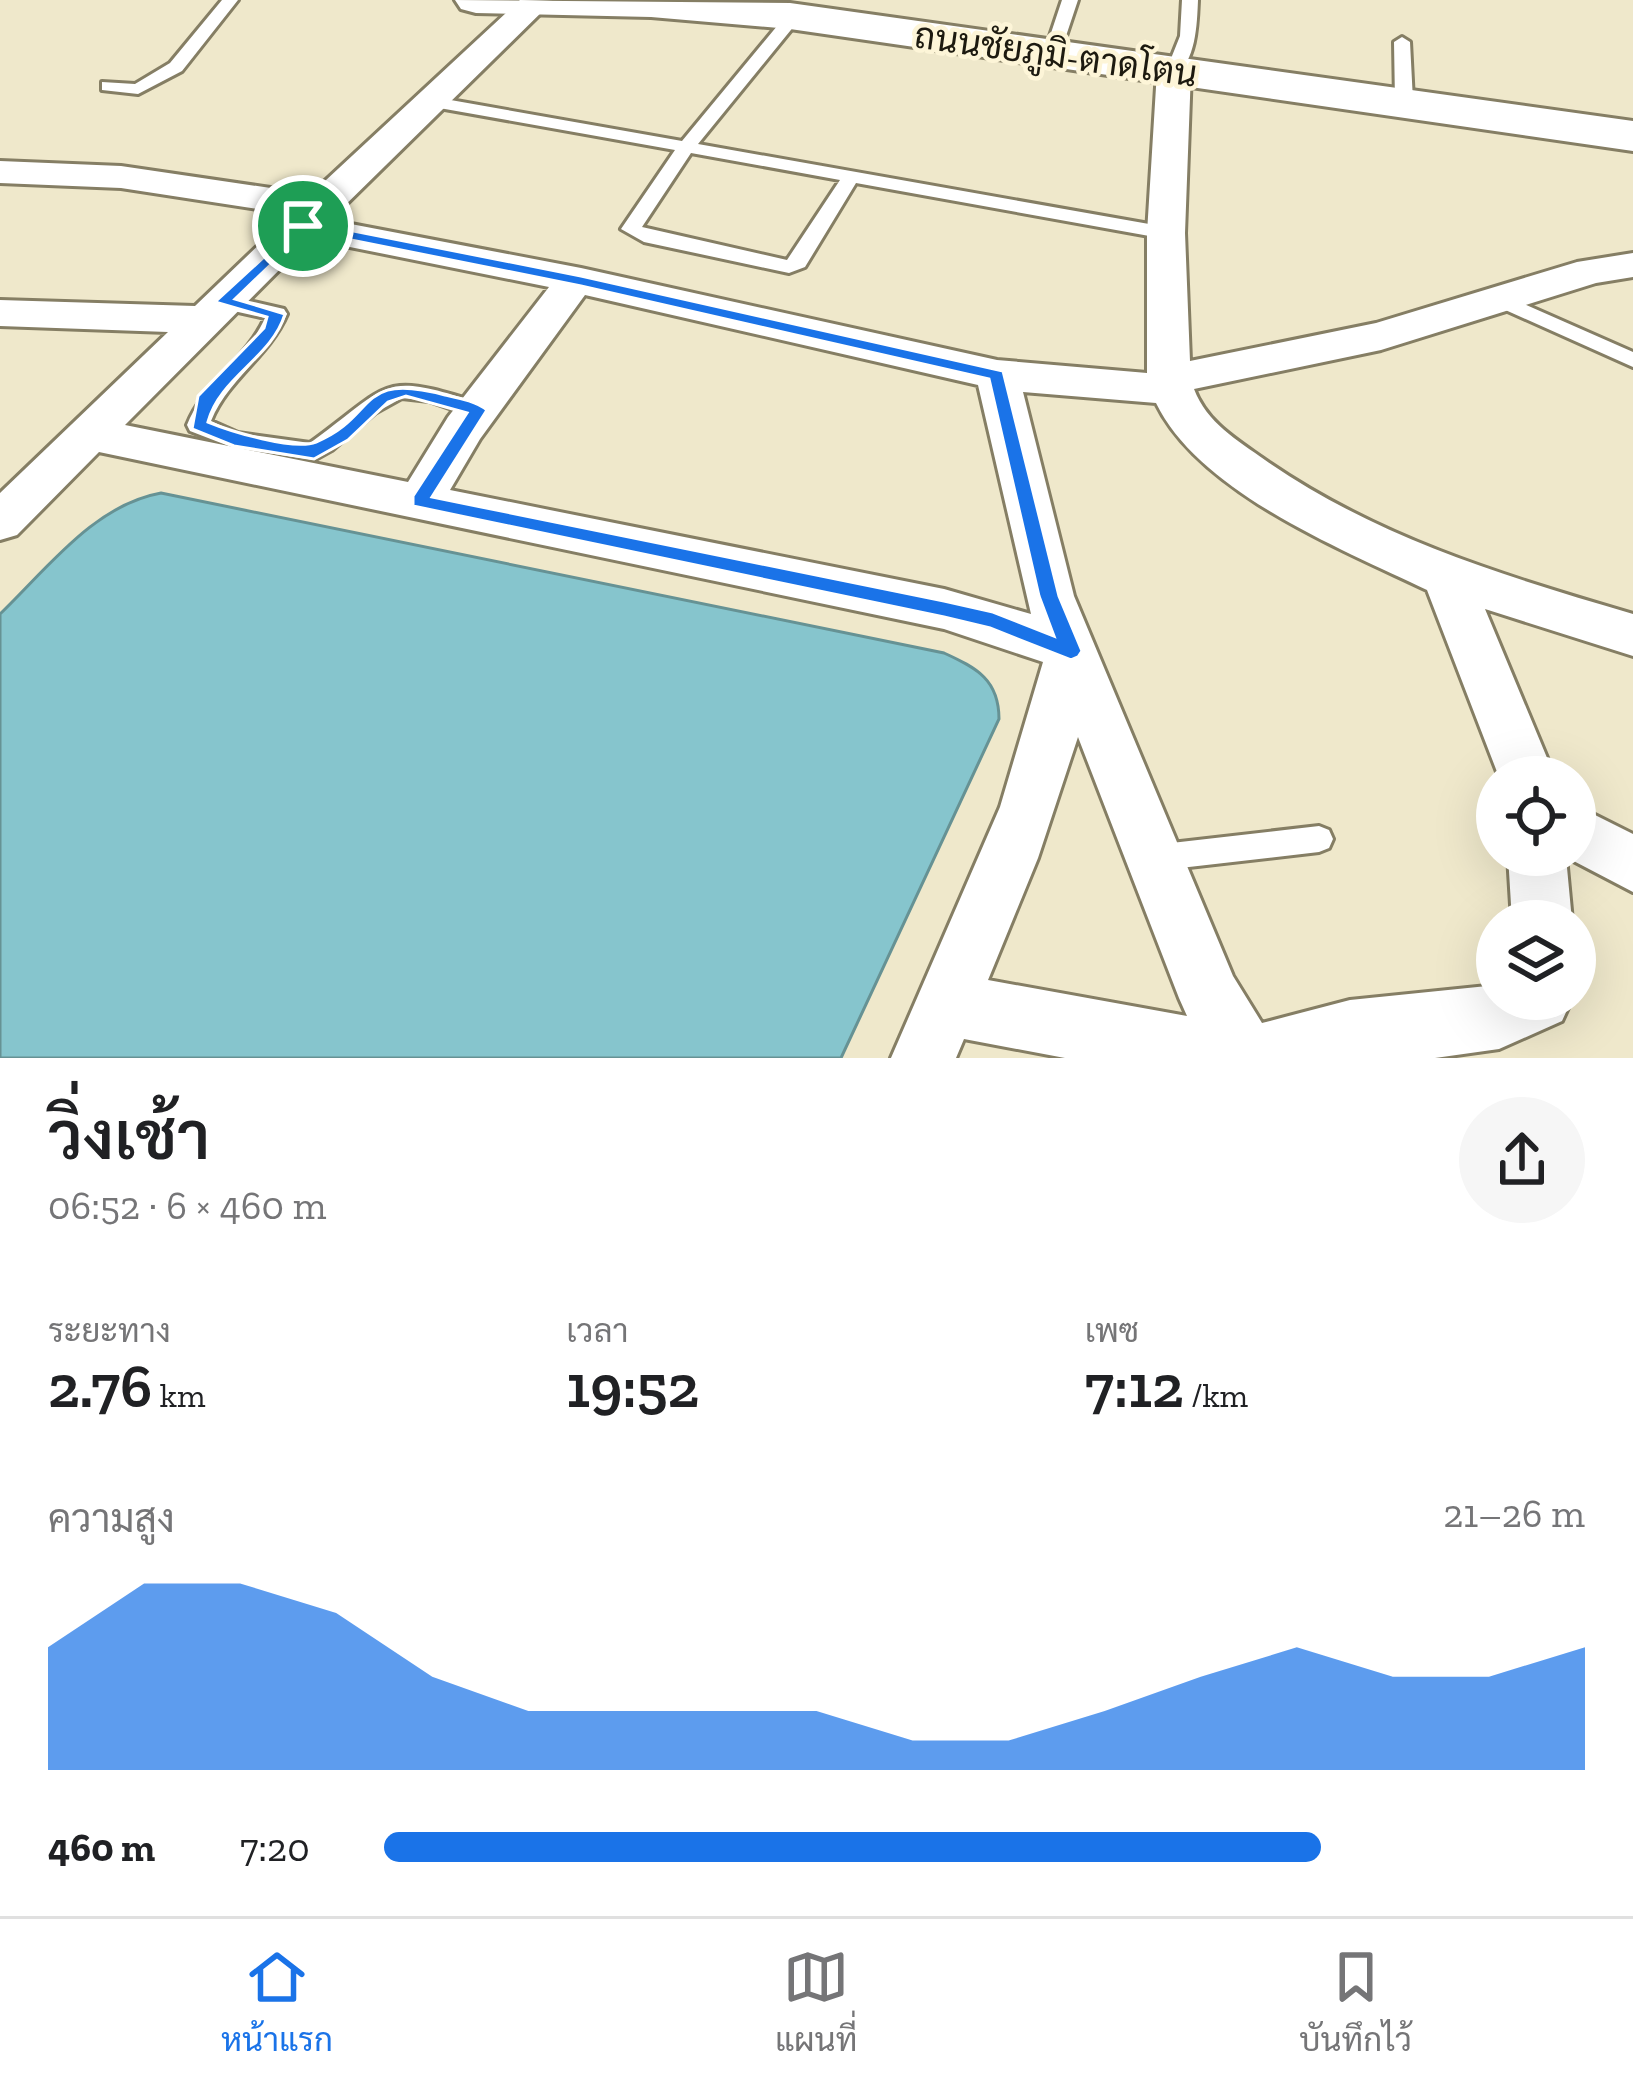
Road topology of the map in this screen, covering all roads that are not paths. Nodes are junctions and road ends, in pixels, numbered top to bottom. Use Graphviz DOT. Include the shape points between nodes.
graph roads {
  1 [pos="230,0"];
  2 [pos="476,0"];
  3 [pos="1070,0"];
  4 [pos="1190,0"];
  5 [pos="537,1"];
  6 [pos="602,1"];
  7 [pos="793,17"];
  8 [pos="1402,42"];
  9 [pos="1052,54"];
  10 [pos="1174,71"];
  11 [pos="108,86"];
  12 [pos="428,100"];
  13 [pos="1404,101"];
  14 [pos="1633,136"];
  15 [pos="686,147"];
  16 [pos="0,172"];
  17 [pos="851,177"];
  18 [pos="312,217"];
  19 [pos="1166,233"];
  20 [pos="1633,266"];
  21 [pos="573,280"];
  22 [pos="1499,299"];
  23 [pos="214,311"];
  24 [pos="0,313"];
  25 [pos="1633,360"];
  26 [pos="997,375"];
  27 [pos="1171,385"];
  28 [pos="478,410"];
  29 [pos="89,434"];
  30 [pos="420,501"];
  31 [pos="0,522"];
  32 [pos="1447,578"];
  33 [pos="1633,635"];
  34 [pos="1071,651"];
  35 [pos="1519,756"];
  36 [pos="1319,838"];
  37 [pos="1596,844"];
  38 [pos="1154,858"];
  39 [pos="1633,866"];
  40 [pos="1484,1020"];
  41 [pos="935,1031"];
  42 [pos="1237,1058"];
  43 [pos="1250,1058"];
  1 -- 11 [label="lane" via="176,67 138,88"];
  2 -- 5 [label="main road, ถนนชัยภูมิ-ตาดโตน"];
  3 -- 9 [label="lane"];
  4 -- 10 [label="lane"];
  5 -- 6 [label="main road, ถนนชัยภูมิ-ตาดโตน"];
  5 -- 12 [label="street"];
  6 -- 7 [label="main road, ถนนชัยภูมิ-ตาดโตน"];
  7 -- 9 [label="main road, ถนนชัยภูมิ-ตาดโตน"];
  7 -- 15 [label="lane"];
  8 -- 13 [label="lane"];
  9 -- 10 [label="main road, ถนนชัยภูมิ-ตาดโตน"];
  10 -- 13 [label="main road, ถนนชัยภูมิ-ตาดโตน"];
  10 -- 19 [label="street"];
  12 -- 15 [label="lane"];
  12 -- 18 [label="street"];
  13 -- 14 [label="main road, ถนนชัยภูมิ-ตาดโตน"];
  15 -- 17 [label="lane"];
  15 -- 17 [label="lane" via="631,229 772,265 798,263"];
  16 -- 18 [label="street" via="121,177"];
  17 -- 19 [label="lane"];
  18 -- 21 [label="street"];
  18 -- 23 [label="street"];
  19 -- 27 [label="street"];
  20 -- 22 [label="street"];
  21 -- 26 [label="street"];
  21 -- 28 [label="street"];
  22 -- 25 [label="lane"];
  22 -- 27 [label="street"];
  23 -- 24 [label="street"];
  23 -- 28 [label="lane" via="277,314 272,330 205,400 198,425 234,440 314,452 382,398 406,390"];
  23 -- 29 [label="street"];
  26 -- 27 [label="street"];
  26 -- 34 [label="street" via="1049,596"];
  27 -- 32 [label="street" via="1178,407 1226,459 1304,511"];
  28 -- 30 [label="street"];
  29 -- 30 [label="street"];
  29 -- 31 [label="street"];
  30 -- 34 [label="street" via="944,609"];
  32 -- 33 [label="street"];
  32 -- 35 [label="street"];
  34 -- 38 [label="street"];
  34 -- 41 [label="street" via="1040,779"];
  36 -- 38 [label="lane"];
  37 -- 39 [label="street"];
  38 -- 43 [label="street" via="1211,998"];
  40 -- 43 [label="street" via="1359,1030"];
  41 -- 42 [label="street"];
}
